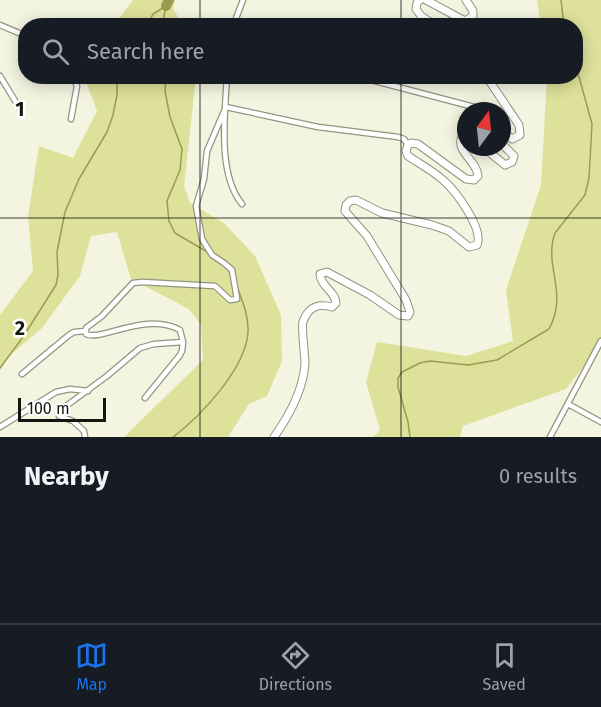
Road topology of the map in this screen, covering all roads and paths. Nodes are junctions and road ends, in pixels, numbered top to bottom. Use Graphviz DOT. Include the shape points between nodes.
graph roads {
  1 [pos="243,0"];
  2 [pos="419,0"];
  3 [pos="426,0"];
  4 [pos="466,0"];
  5 [pos="236,18"];
  6 [pos="427,18"];
  7 [pos="457,18"];
  8 [pos="470,18"];
  9 [pos="0,25"];
  10 [pos="18,33"];
  11 [pos="0,76"];
  12 [pos="76,84"];
  13 [pos="227,84"];
  14 [pos="386,84"];
  15 [pos="491,84"];
  16 [pos="504,102"];
  17 [pos="457,103"];
  18 [pos="226,107"];
  19 [pos="20,109"];
  20 [pos="511,113"];
  21 [pos="70,119"];
  22 [pos="511,138"];
  23 [pos="408,145"];
  24 [pos="511,153"];
  25 [pos="467,156"];
  26 [pos="494,156"];
  27 [pos="242,204"];
  28 [pos="86,331"];
  29 [pos="601,341"];
  30 [pos="183,342"];
  31 [pos="22,374"];
  32 [pos="88,391"];
  33 [pos="145,398"];
  34 [pos="568,404"];
  35 [pos="601,423"];
  36 [pos="0,427"];
  37 [pos="85,437"];
  38 [pos="274,437"];
  39 [pos="550,437"];
  1 -- 5 [label="street"];
  2 -- 6 [label="main road" via="416,9"];
  3 -- 7 [label="main road"];
  4 -- 8 [label="main road" via="473,11"];
  9 -- 10 [label="street"];
  11 -- 19 [label="street"];
  12 -- 21 [label="street"];
  13 -- 18 [label="street"];
  14 -- 17 [label="street"];
  15 -- 16 [label="main road"];
  18 -- 23 [label="street" via="318,127 398,137"];
  18 -- 27 [label="street" via="224,132 229,173"];
  18 -- 28 [label="street" via="207,151 196,206 202,239 212,255 232,270 237,299 230,300 215,286 133,283"];
  20 -- 22 [label="main road" via="520,135"];
  23 -- 25 [label="main road" via="418,144 471,181 478,176 477,170"];
  23 -- 38 [label="main road" via="408,156 455,192 476,226 477,244 469,247 449,231 350,201 345,211 368,236 410,312 408,316 399,315 323,272 320,278 336,297 336,303 332,307 312,308 302,323 305,365 300,388"];
  24 -- 26 [label="main road" via="512,162 505,165"];
  28 -- 30 [label="street" via="92,336 158,323 180,330"];
  28 -- 31 [label="street" via="69,335"];
  29 -- 34 [label="street"];
  30 -- 32 [label="street" via="140,348"];
  30 -- 33 [label="street" via="180,355"];
  32 -- 36 [label="street" via="56,392"];
  32 -- 37 [label="street" via="62,409 59,416 73,421"];
  34 -- 35 [label="street"];
  34 -- 39 [label="street"];
}
